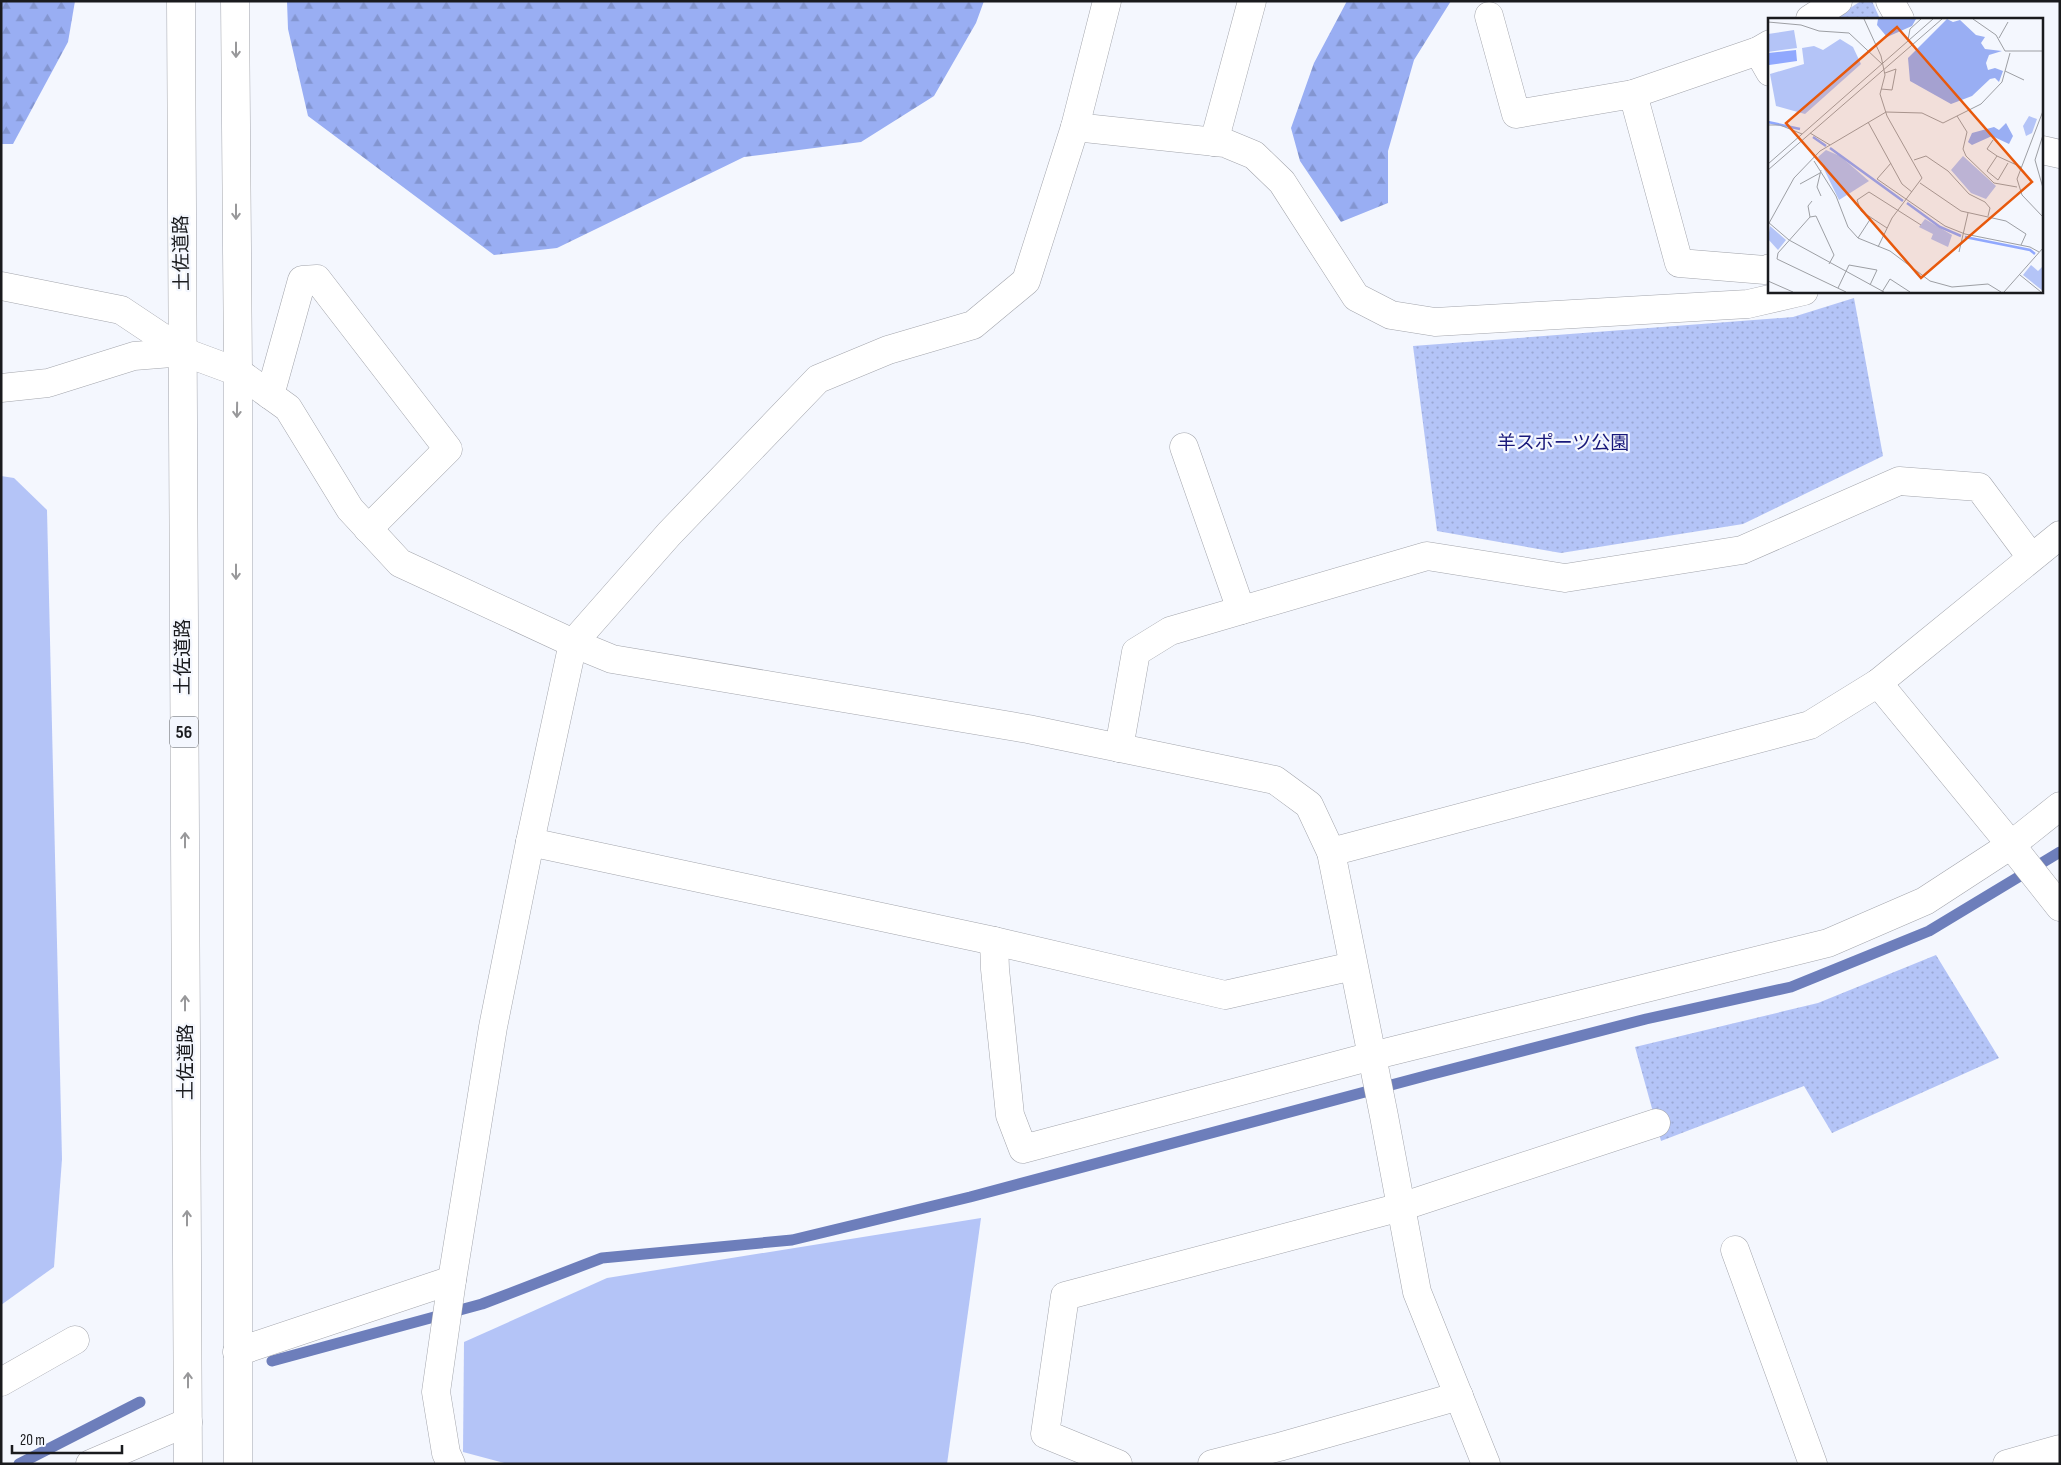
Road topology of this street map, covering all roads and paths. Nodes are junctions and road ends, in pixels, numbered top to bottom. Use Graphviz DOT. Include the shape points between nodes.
graph roads {
  1 [pos="235,1"];
  2 [pos="1107,1"];
  3 [pos="1252,1"];
  4 [pos="1838,1"];
  5 [pos="1890,1"];
  6 [pos="178,5"];
  7 [pos="1489,16"];
  8 [pos="1812,18"];
  9 [pos="1899,18"];
  10 [pos="1766,56"];
  11 [pos="1633,94"];
  12 [pos="1075,127"];
  13 [pos="1214,142"];
  14 [pos="2044,150"];
  15 [pos="2060,154"];
  16 [pos="1768,269"];
  17 [pos="1,286"];
  18 [pos="1799,292"];
  19 [pos="184,352"];
  20 [pos="238,372"];
  21 [pos="1,388"];
  22 [pos="270,395"];
  23 [pos="1184,447"];
  24 [pos="368,529"];
  25 [pos="2060,535"];
  26 [pos="2031,557"];
  27 [pos="1241,610"];
  28 [pos="573,643"];
  29 [pos="1878,683"];
  30 [pos="1119,748"];
  31 [pos="2060,806"];
  32 [pos="530,842"];
  33 [pos="2011,845"];
  34 [pos="1331,852"];
  35 [pos="2053,899"];
  36 [pos="994,942"];
  37 [pos="1353,966"];
  38 [pos="1372,1056"];
  39 [pos="1656,1123"];
  40 [pos="1402,1207"];
  41 [pos="1735,1250"];
  42 [pos="452,1283"];
  43 [pos="75,1340"];
  44 [pos="238,1352"];
  45 [pos="1,1382"];
  46 [pos="1459,1396"];
  47 [pos="188,1422"];
  48 [pos="2060,1449"];
  49 [pos="1282,1456"];
  50 [pos="90,1464"];
  51 [pos="188,1464"];
  52 [pos="238,1464"];
  53 [pos="451,1464"];
  54 [pos="1118,1464"];
  55 [pos="1212,1464"];
  56 [pos="1486,1464"];
  57 [pos="1813,1464"];
  58 [pos="2007,1464"];
  1 -- 20 [label="main road, one-way"];
  2 -- 12 [label="main road"];
  3 -- 13 [label="main road"];
  4 -- 8 [label="main road"];
  5 -- 9 [label="main road"];
  6 -- 19 [label="main road, 土佐道路 / 56"];
  7 -- 11 [label="main road" via="1516,114"];
  10 -- 11 [label="main road"];
  11 -- 16 [label="main road" via="1679,263"];
  12 -- 13 [label="main road"];
  12 -- 28 [label="main road" via="1026,281 973,325 888,350 818,379 670,534"];
  13 -- 18 [label="main road" via="1254,155 1282,182 1356,297 1392,315 1435,322 1738,305"];
  14 -- 15 [label="main road"];
  17 -- 19 [label="main road" via="122,310"];
  19 -- 20 [label="main road"];
  19 -- 21 [label="main road" via="134,356 48,383"];
  47 -- 19 [label="main road, 土佐道路 / 56, one-way"];
  20 -- 22 [label="main road"];
  20 -- 44 [label="main road, one-way"];
  22 -- 24 [label="main road" via="288,408 350,509"];
  22 -- 24 [label="main road" via="302,280 317,279 448,449"];
  23 -- 27 [label="main road"];
  24 -- 28 [label="main road" via="400,563"];
  25 -- 26 [label="main road"];
  26 -- 27 [label="main road" via="1979,487 1899,481 1742,550 1566,578 1428,556"];
  26 -- 29 [label="main road"];
  27 -- 30 [label="main road" via="1170,631 1136,652"];
  28 -- 30 [label="main road" via="612,659 1028,729"];
  28 -- 32 [label="main road"];
  29 -- 33 [label="main road"];
  29 -- 34 [label="main road" via="1810,725"];
  30 -- 34 [label="main road" via="1275,780 1309,805"];
  31 -- 33 [label="main road"];
  32 -- 36 [label="main road"];
  32 -- 42 [label="main road" via="493,1027"];
  33 -- 35 [label="main road"];
  33 -- 38 [label="main road" via="1925,901 1828,943"];
  34 -- 37 [label="main road"];
  36 -- 37 [label="main road" via="1225,995"];
  36 -- 38 [label="main road" via="1010,1115 1023,1149"];
  37 -- 38 [label="main road"];
  38 -- 40 [label="main road"];
  39 -- 40 [label="main road"];
  40 -- 46 [label="main road" via="1417,1292"];
  40 -- 54 [label="main road" via="1065,1296 1045,1434"];
  41 -- 57 [label="main road"];
  42 -- 44 [label="main road"];
  42 -- 53 [label="main road" via="436,1392 446,1453"];
  43 -- 45 [label="main road"];
  44 -- 52 [label="main road"];
  46 -- 49 [label="main road"];
  46 -- 56 [label="main road"];
  47 -- 50 [label="main road"];
  47 -- 51 [label="main road, 土佐道路 / 56"];
  48 -- 58 [label="main road"];
  49 -- 55 [label="main road"];
}
